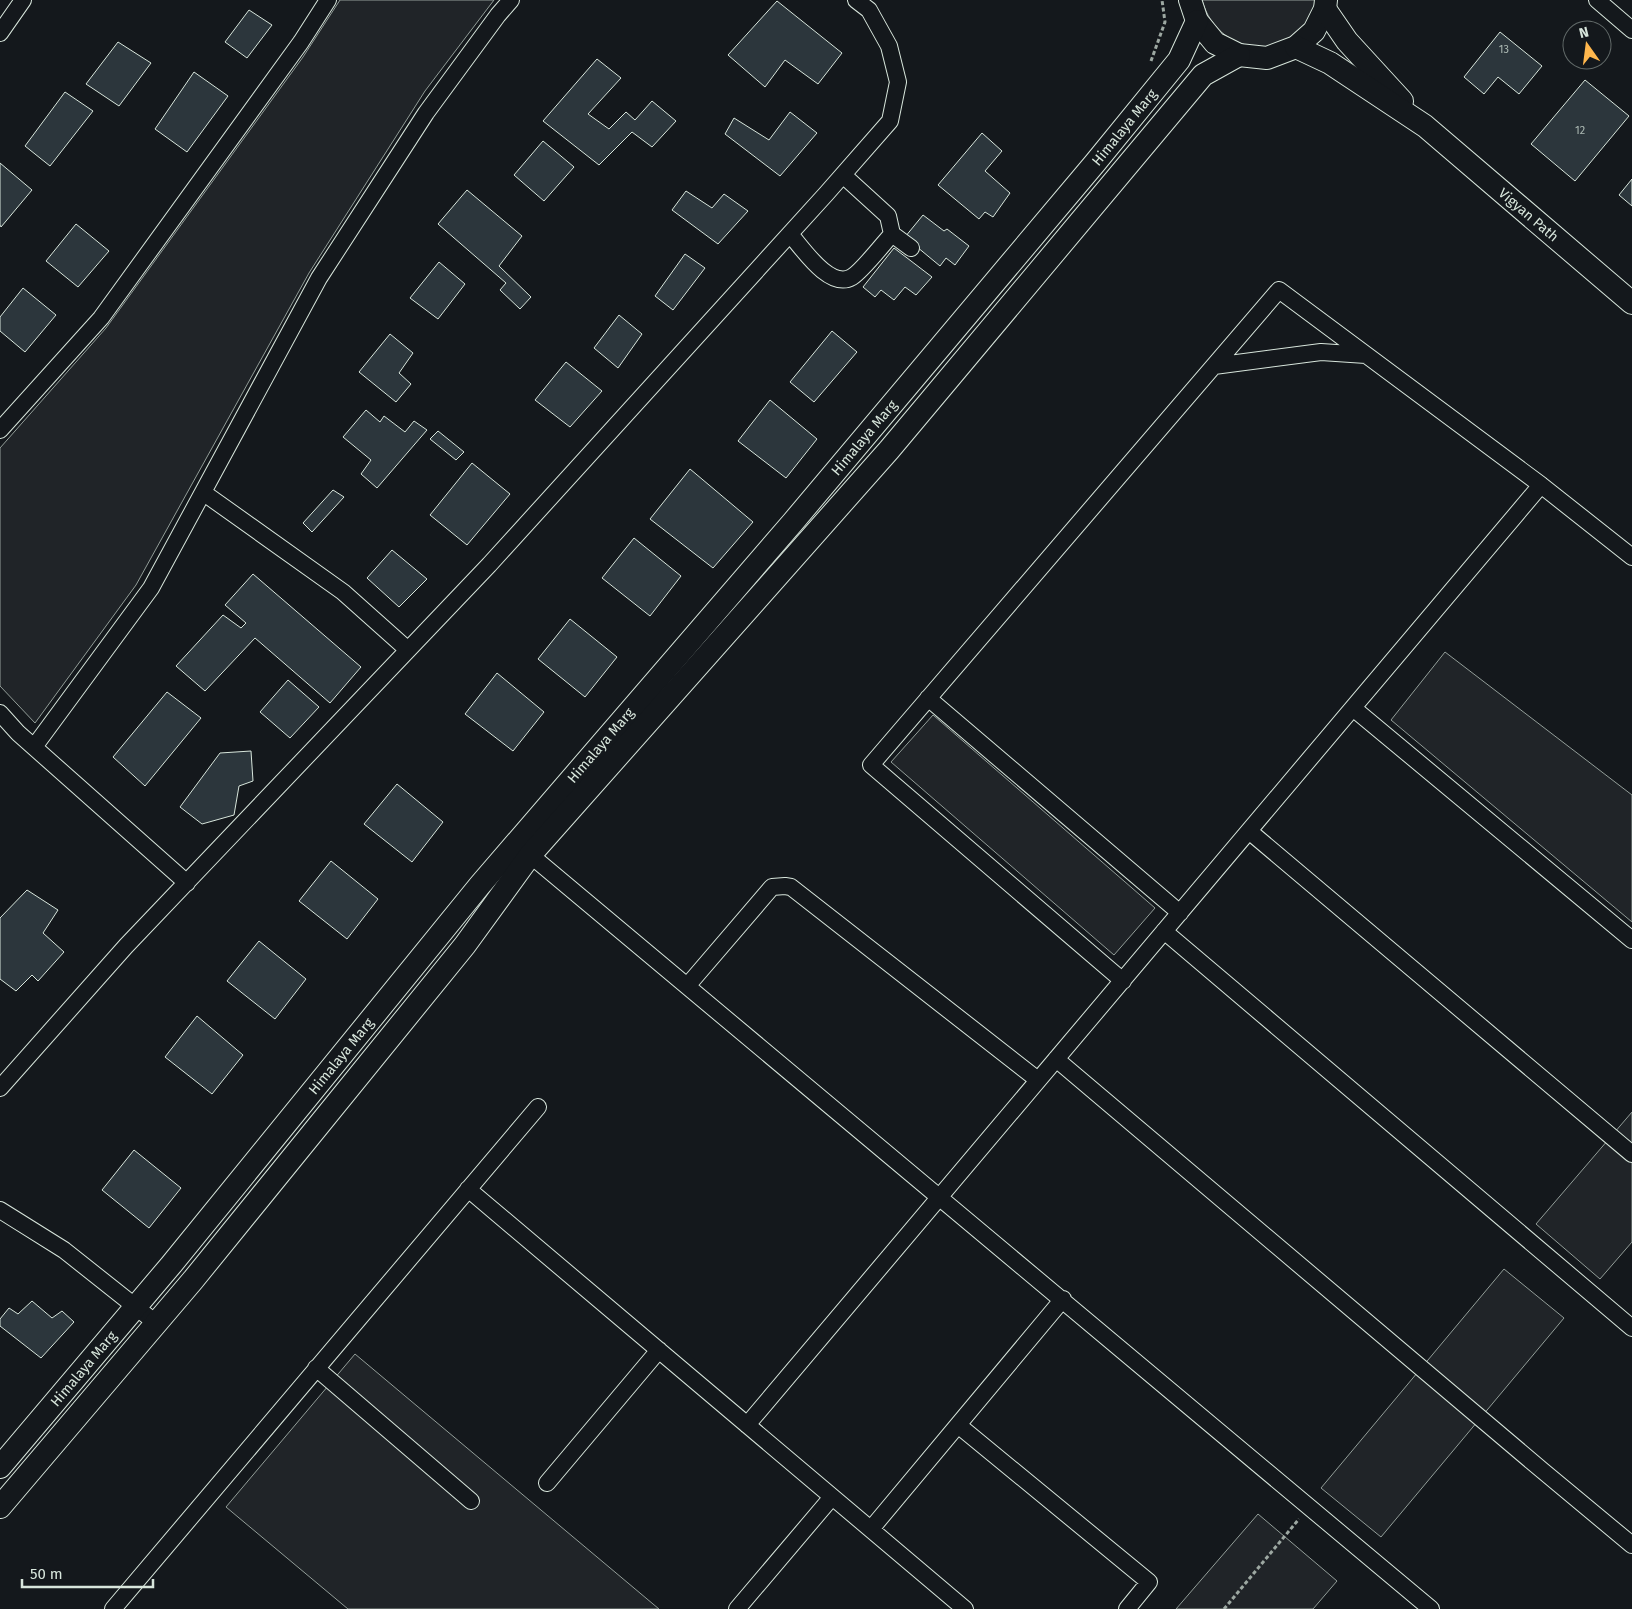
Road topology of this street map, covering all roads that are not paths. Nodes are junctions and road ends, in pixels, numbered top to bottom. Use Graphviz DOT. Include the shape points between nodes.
graph roads {
  1 [pos="23,0"];
  2 [pos="328,0"];
  3 [pos="511,0"];
  4 [pos="856,0"];
  5 [pos="1190,0"];
  6 [pos="1597,0"];
  7 [pos="1326,5"];
  8 [pos="1197,22"];
  9 [pos="1632,30"];
  10 [pos="0,33"];
  11 [pos="1296,47"];
  12 [pos="1239,55"];
  13 [pos="1425,126"];
  14 [pos="843,174"];
  15 [pos="790,234"];
  16 [pos="892,234"];
  17 [pos="911,248"];
  18 [pos="1632,303"];
  19 [pos="1366,356"];
  20 [pos="1214,366"];
  21 [pos="0,430"];
  22 [pos="1541,485"];
  23 [pos="204,493"];
  24 [pos="1632,557"];
  25 [pos="408,650"];
  26 [pos="928,698"];
  27 [pos="1353,708"];
  28 [pos="0,713"];
  29 [pos="34,747"];
  30 [pos="1249,831"];
  31 [pos="524,849"];
  32 [pos="186,883"];
  33 [pos="1180,913"];
  34 [pos="1164,931"];
  35 [pos="1632,940"];
  36 [pos="1122,981"];
  37 [pos="688,985"];
  38 [pos="1056,1059"];
  39 [pos="1038,1080"];
  40 [pos="0,1088"];
  41 [pos="538,1107"];
  42 [pos="1632,1154"];
  43 [pos="468,1189"];
  44 [pos="940,1197"];
  45 [pos="0,1210"];
  46 [pos="1063,1300"];
  47 [pos="135,1307"];
  48 [pos="156,1323"];
  49 [pos="1632,1328"];
  50 [pos="658,1350"];
  51 [pos="316,1368"];
  52 [pos="747,1425"];
  53 [pos="958,1425"];
  54 [pos="0,1467"];
  55 [pos="548,1483"];
  56 [pos="832,1496"];
  57 [pos="471,1501"];
  58 [pos="0,1507"];
  59 [pos="871,1529"];
  60 [pos="1632,1545"];
  61 [pos="116,1608"];
  62 [pos="738,1609"];
  63 [pos="965,1609"];
  64 [pos="1128,1609"];
  65 [pos="1431,1609"];
  1 -- 10 [label="street"];
  2 -- 21 [label="street" via="101,318"];
  3 -- 23 [label="street" via="426,113 319,278"];
  4 -- 14 [label="street" via="869,10 889,46 898,82 890,121"];
  5 -- 8 [label="main road"];
  6 -- 9 [label="street"];
  7 -- 11 [label="main road" via="1314,31"];
  7 -- 13 [label="main road, Vigyan Path" via="1347,41"];
  8 -- 12 [label="main road" via="1215,43"];
  8 -- 31 [label="main road, Himalaya Marg" via="1180,60"];
  11 -- 12 [label="main road" via="1267,58"];
  11 -- 13 [label="main road, Vigyan Path" via="1330,63"];
  12 -- 31 [label="main road, Himalaya Marg" via="1202,75 889,450"];
  13 -- 18 [label="main road, Vigyan Path"];
  14 -- 15 [label="street"];
  14 -- 16 [label="street" via="888,216"];
  15 -- 16 [label="street" via="816,264 839,280 854,276"];
  15 -- 25 [label="street"];
  16 -- 17 [label="street"];
  19 -- 20 [label="street" via="1322,352"];
  19 -- 20 [label="street" via="1279,290"];
  19 -- 22 [label="street"];
  20 -- 26 [label="street"];
  22 -- 24 [label="street"];
  22 -- 27 [label="street"];
  23 -- 25 [label="street" via="343,592"];
  23 -- 29 [label="street" via="151,588"];
  25 -- 32 [label="street"];
  26 -- 33 [label="street"];
  26 -- 36 [label="street" via="871,765"];
  27 -- 30 [label="street"];
  27 -- 35 [label="street"];
  28 -- 29 [label="street"];
  29 -- 32 [label="street"];
  30 -- 33 [label="street"];
  30 -- 42 [label="street"];
  31 -- 37 [label="street"];
  31 -- 47 [label="main road, Himalaya Marg" via="480,885"];
  31 -- 48 [label="main road, Himalaya Marg" via="465,945"];
  32 -- 40 [label="street"];
  33 -- 34 [label="street"];
  34 -- 36 [label="street"];
  34 -- 49 [label="street"];
  36 -- 38 [label="street"];
  37 -- 39 [label="street" via="772,887 791,887"];
  37 -- 44 [label="street"];
  38 -- 39 [label="street"];
  38 -- 60 [label="street"];
  39 -- 44 [label="street"];
  41 -- 43 [label="street"];
  43 -- 50 [label="street"];
  43 -- 51 [label="street"];
  44 -- 46 [label="street"];
  44 -- 52 [label="street"];
  45 -- 47 [label="street" via="64,1250"];
  46 -- 53 [label="street"];
  46 -- 65 [label="street"];
  47 -- 48 [label="street"];
  47 -- 54 [label="main road, Himalaya Marg"];
  48 -- 58 [label="main road, Himalaya Marg"];
  50 -- 52 [label="street"];
  50 -- 55 [label="street"];
  51 -- 57 [label="street"];
  51 -- 61 [label="street"];
  52 -- 56 [label="street"];
  53 -- 59 [label="street"];
  53 -- 64 [label="street" via="1149,1582"];
  56 -- 59 [label="street"];
  56 -- 62 [label="street"];
  59 -- 63 [label="street"];
}
